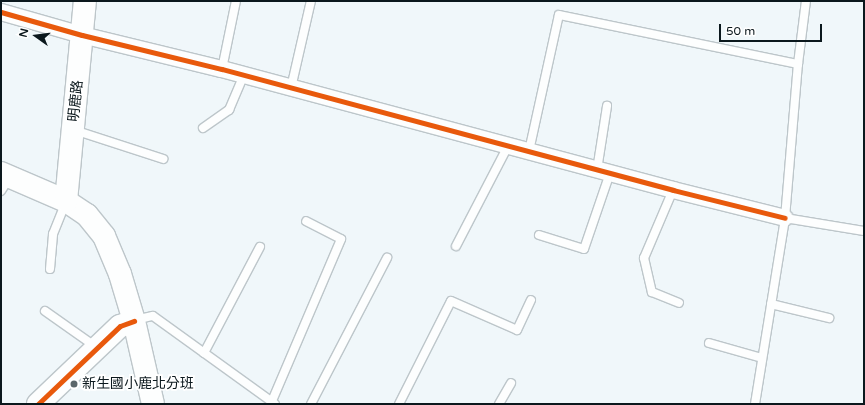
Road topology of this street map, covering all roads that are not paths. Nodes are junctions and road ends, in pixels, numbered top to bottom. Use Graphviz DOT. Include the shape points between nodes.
graph roads {
  1 [pos="85,1"];
  2 [pos="236,1"];
  3 [pos="311,1"];
  4 [pos="806,1"];
  5 [pos="1,12"];
  6 [pos="82,35"];
  7 [pos="798,64"];
  8 [pos="222,69"];
  9 [pos="244,75"];
  10 [pos="291,88"];
  11 [pos="607,106"];
  12 [pos="203,128"];
  13 [pos="73,130"];
  14 [pos="508,146"];
  15 [pos="529,151"];
  16 [pos="163,159"];
  17 [pos="604,172"];
  18 [pos="4,180"];
  19 [pos="673,190"];
  20 [pos="66,201"];
  21 [pos="785,218"];
  22 [pos="306,221"];
  23 [pos="864,231"];
  24 [pos="539,235"];
  25 [pos="456,246"];
  26 [pos="260,247"];
  27 [pos="387,258"];
  28 [pos="50,269"];
  29 [pos="531,300"];
  30 [pos="679,303"];
  31 [pos="771,304"];
  32 [pos="45,311"];
  33 [pos="830,318"];
  34 [pos="134,321"];
  35 [pos="709,343"];
  36 [pos="97,348"];
  37 [pos="204,353"];
  38 [pos="762,358"];
  39 [pos="511,384"];
  40 [pos="274,403"];
  41 [pos="38,404"];
  42 [pos="154,404"];
  43 [pos="311,404"];
  44 [pos="399,404"];
  45 [pos="499,404"];
  46 [pos="755,404"];
  1 -- 6 [label="street, 明鹿路"];
  2 -- 8 [label="lane"];
  3 -- 10 [label="lane"];
  4 -- 7 [label="lane"];
  5 -- 6 [label="street"];
  6 -- 8 [label="street"];
  6 -- 13 [label="street, 明鹿路"];
  7 -- 15 [label="lane" via="559,15"];
  7 -- 21 [label="lane"];
  8 -- 9 [label="street"];
  9 -- 10 [label="street"];
  9 -- 12 [label="lane" via="229,110"];
  10 -- 14 [label="street"];
  11 -- 17 [label="lane"];
  13 -- 16 [label="lane"];
  13 -- 20 [label="street, 明鹿路"];
  14 -- 15 [label="street"];
  14 -- 25 [label="lane"];
  15 -- 17 [label="street"];
  17 -- 19 [label="street"];
  17 -- 24 [label="lane" via="584,249"];
  18 -- 20 [label="street"];
  19 -- 21 [label="street"];
  19 -- 30 [label="lane" via="644,258 652,292"];
  20 -- 28 [label="lane" via="53,234"];
  20 -- 34 [label="street" via="87,215 104,236 120,274"];
  21 -- 23 [label="lane"];
  21 -- 31 [label="lane"];
  22 -- 40 [label="lane" via="341,239"];
  26 -- 37 [label="lane"];
  27 -- 43 [label="lane"];
  29 -- 44 [label="lane" via="517,330 451,302"];
  31 -- 33 [label="lane"];
  31 -- 38 [label="lane"];
  32 -- 36 [label="lane"];
  34 -- 36 [label="street" via="120,326"];
  34 -- 37 [label="lane" via="153,316"];
  34 -- 42 [label="street"];
  35 -- 38 [label="lane"];
  36 -- 41 [label="street"];
  37 -- 40 [label="lane"];
  38 -- 46 [label="lane"];
  39 -- 45 [label="lane"];
}
